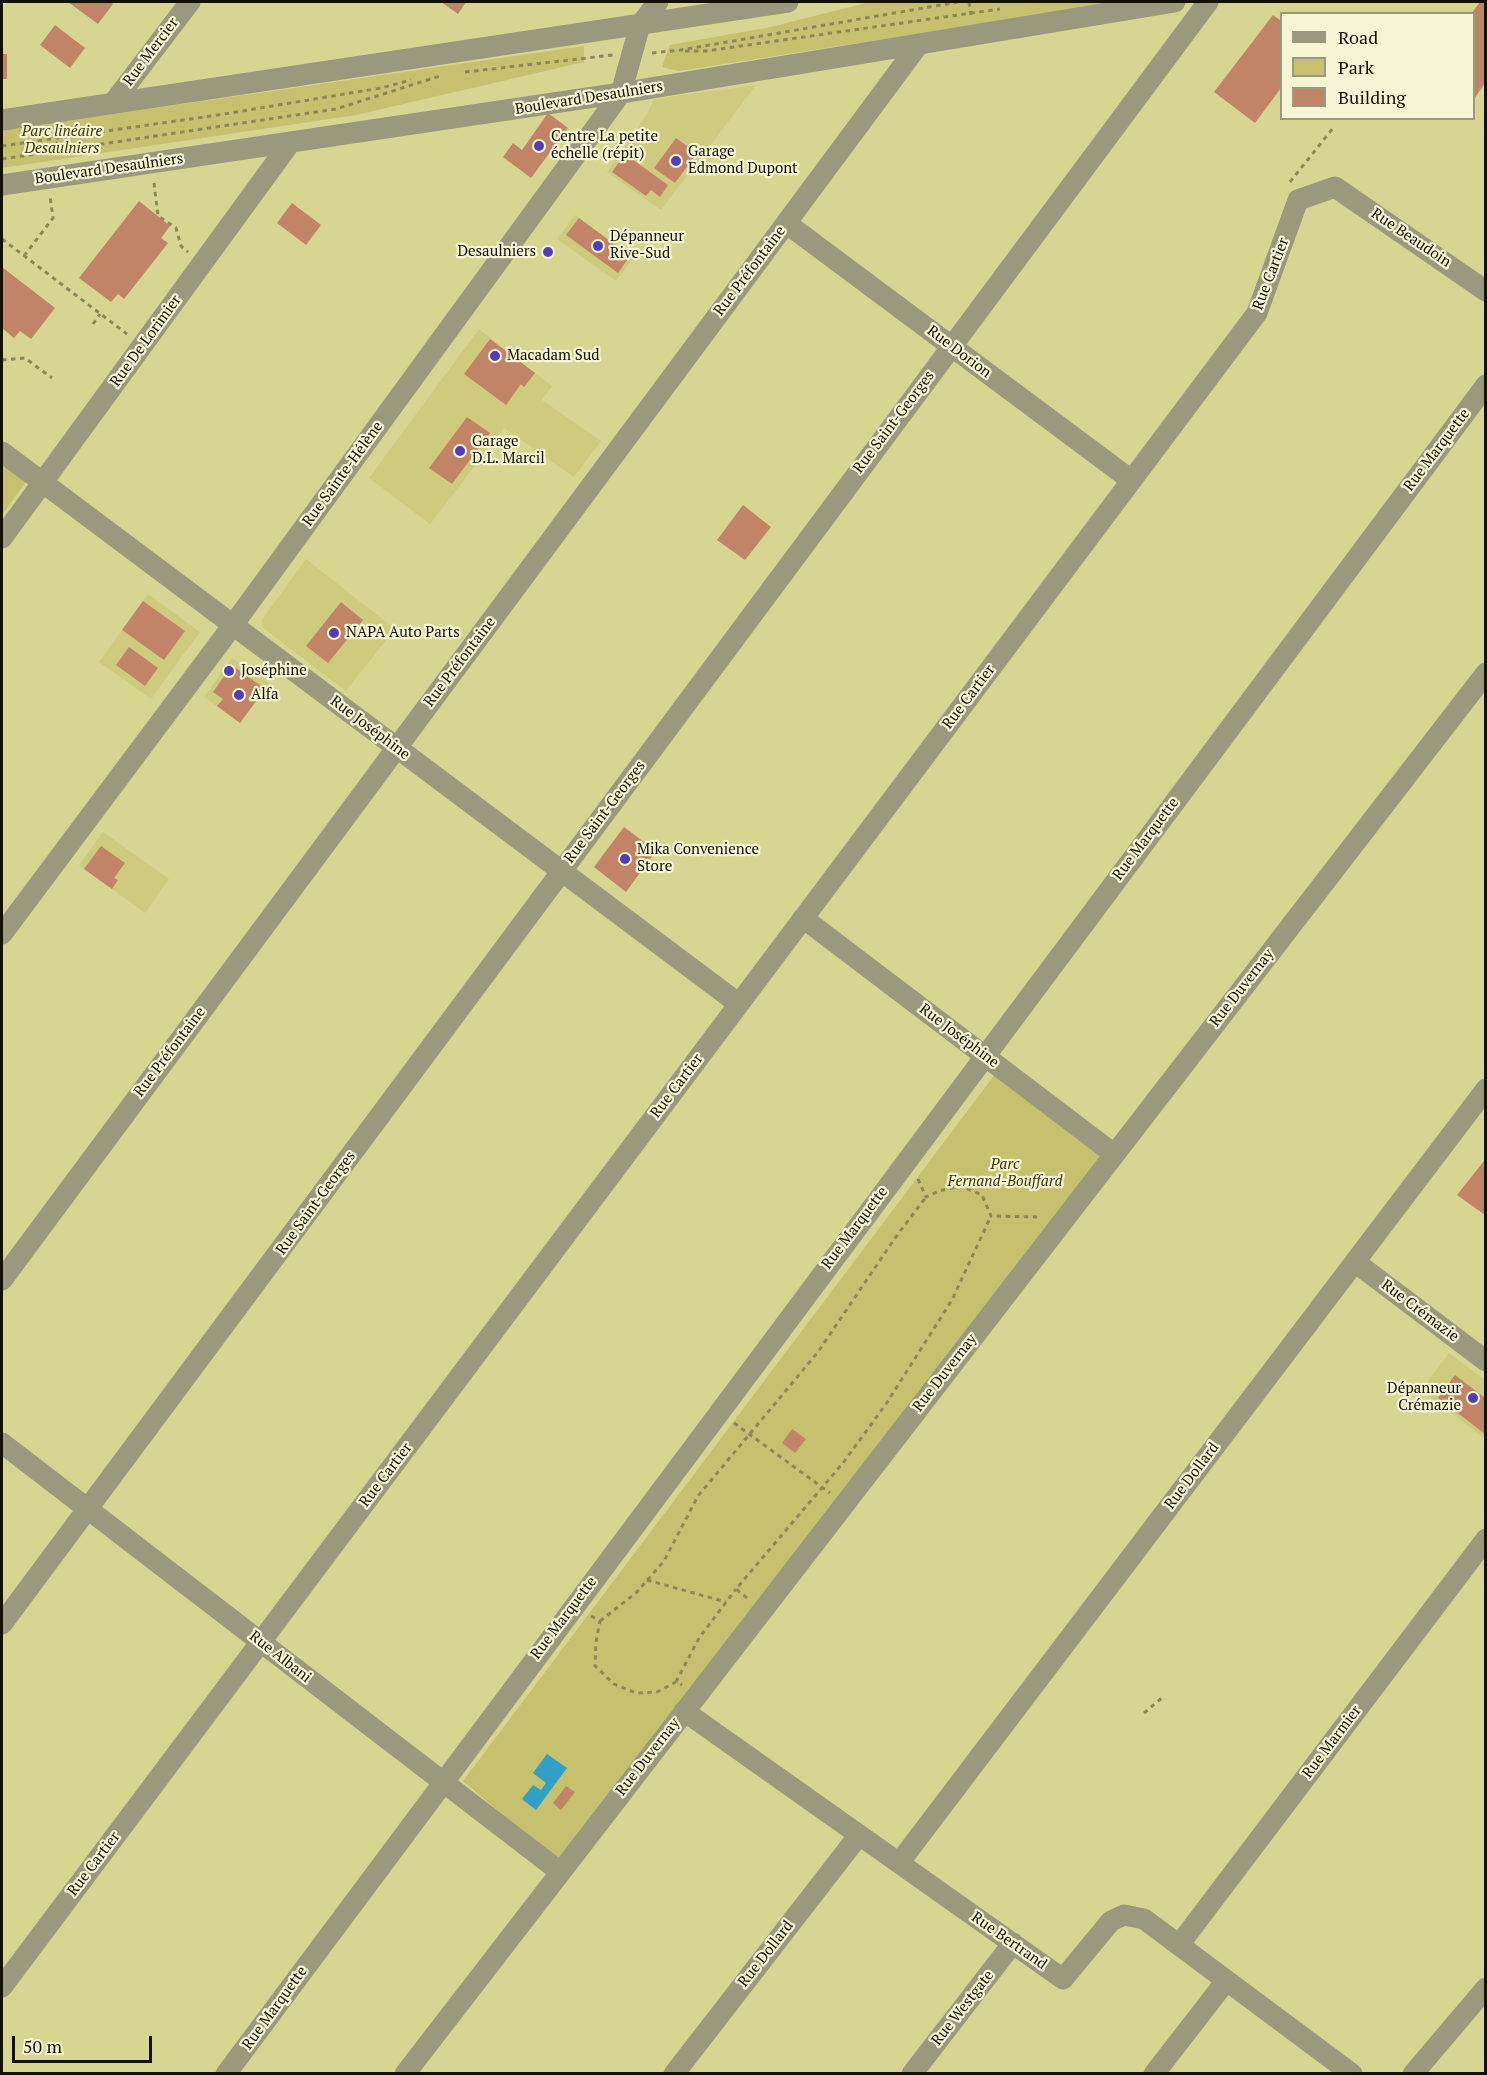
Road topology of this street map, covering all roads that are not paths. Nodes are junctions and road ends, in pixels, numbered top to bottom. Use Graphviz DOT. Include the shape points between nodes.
graph roads {
  1 [pos="190,2"];
  2 [pos="658,2"];
  3 [pos="788,2"];
  4 [pos="1176,2"];
  5 [pos="1208,2"];
  6 [pos="640,25"];
  7 [pos="919,44"];
  8 [pos="621,93"];
  9 [pos="112,103"];
  10 [pos="2,120"];
  11 [pos="290,143"];
  12 [pos="2,184"];
  13 [pos="1298,200"];
  14 [pos="786,223"];
  15 [pos="1485,272"];
  16 [pos="1463,274"];
  17 [pos="1485,291"];
  18 [pos="950,345"];
  19 [pos="1485,385"];
  20 [pos="2,452"];
  21 [pos="1131,480"];
  22 [pos="43,483"];
  23 [pos="2,538"];
  24 [pos="233,625"];
  25 [pos="1485,673"];
  26 [pos="396,747"];
  27 [pos="561,871"];
  28 [pos="803,918"];
  29 [pos="2,933"];
  30 [pos="739,1004"];
  31 [pos="984,1055"];
  32 [pos="1485,1089"];
  33 [pos="1114,1154"];
  34 [pos="1355,1262"];
  35 [pos="2,1280"];
  36 [pos="1485,1361"];
  37 [pos="2,1443"];
  38 [pos="89,1510"];
  39 [pos="1485,1539"];
  40 [pos="2,1624"];
  41 [pos="261,1642"];
  42 [pos="690,1702"];
  43 [pos="442,1781"];
  44 [pos="859,1835"];
  45 [pos="899,1863"];
  46 [pos="559,1872"];
  47 [pos="1012,1943"];
  48 [pos="1179,1945"];
  49 [pos="1226,1981"];
  50 [pos="2,1987"];
  51 [pos="1485,1988"];
  52 [pos="226,2073"];
  53 [pos="405,2073"];
  54 [pos="674,2073"];
  55 [pos="912,2073"];
  56 [pos="1154,2073"];
  57 [pos="1352,2073"];
  58 [pos="1413,2073"];
  1 -- 9 [label="street, Rue Mercier"];
  2 -- 6 [label="street, Rue Sainte-Hélène"];
  3 -- 6 [label="street"];
  4 -- 7 [label="street, Boulevard Desaulniers"];
  5 -- 18 [label="street, Rue Saint-Georges"];
  6 -- 8 [label="street, Rue Sainte-Hélène"];
  6 -- 9 [label="street"];
  7 -- 8 [label="street, Boulevard Desaulniers"];
  7 -- 14 [label="street, Rue Préfontaine"];
  8 -- 11 [label="street, Boulevard Desaulniers"];
  8 -- 24 [label="street, Rue Sainte-Hélène"];
  9 -- 10 [label="street"];
  11 -- 12 [label="street, Boulevard Desaulniers"];
  11 -- 22 [label="street, Rue De Lorimier"];
  13 -- 16 [label="street, Rue Beaudoin" via="1335,187"];
  13 -- 21 [label="street, Rue Cartier" via="1257,313"];
  14 -- 18 [label="street, Rue Dorion"];
  14 -- 26 [label="street, Rue Préfontaine"];
  15 -- 16 [label="street"];
  16 -- 17 [label="street, Rue Beaudoin"];
  18 -- 21 [label="street, Rue Dorion"];
  18 -- 27 [label="street, Rue Saint-Georges"];
  19 -- 31 [label="street, Rue Marquette"];
  20 -- 22 [label="street, Rue Joséphine"];
  21 -- 28 [label="street, Rue Cartier"];
  22 -- 23 [label="street, Rue De Lorimier"];
  22 -- 24 [label="street, Rue Joséphine"];
  24 -- 26 [label="street, Rue Joséphine"];
  24 -- 29 [label="street, Rue Sainte-Hélène"];
  25 -- 33 [label="street, Rue Duvernay"];
  26 -- 27 [label="street, Rue Joséphine"];
  26 -- 35 [label="street, Rue Préfontaine"];
  27 -- 30 [label="street, Rue Joséphine"];
  27 -- 38 [label="street, Rue Saint-Georges"];
  28 -- 30 [label="street, Rue Cartier"];
  28 -- 31 [label="street, Rue Joséphine"];
  30 -- 41 [label="street, Rue Cartier"];
  31 -- 33 [label="street, Rue Joséphine"];
  31 -- 43 [label="street, Rue Marquette"];
  32 -- 34 [label="street, Rue Dollard"];
  33 -- 42 [label="street, Rue Duvernay"];
  34 -- 36 [label="street, Rue Crémazie"];
  34 -- 45 [label="street, Rue Dollard"];
  37 -- 38 [label="street, Rue Albani"];
  38 -- 40 [label="street, Rue Saint-Georges"];
  38 -- 41 [label="street, Rue Albani"];
  39 -- 48 [label="street, Rue Marmier"];
  41 -- 43 [label="street, Rue Albani"];
  41 -- 50 [label="street, Rue Cartier"];
  42 -- 44 [label="street, Rue Bertrand"];
  42 -- 46 [label="street, Rue Duvernay"];
  43 -- 46 [label="street, Rue Albani"];
  43 -- 52 [label="street, Rue Marquette"];
  44 -- 45 [label="street, Rue Bertrand"];
  44 -- 54 [label="street, Rue Dollard"];
  45 -- 47 [label="street, Rue Bertrand"];
  46 -- 53 [label="street, Rue Duvernay"];
  47 -- 48 [label="street, Rue Bertrand" via="1063,1979 1111,1921 1124,1915 1144,1919"];
  47 -- 55 [label="street, Rue Westgate"];
  48 -- 49 [label="street, Rue Bertrand"];
  49 -- 56 [label="street"];
  49 -- 57 [label="street, Rue Bertrand"];
  51 -- 58 [label="street"];
}
